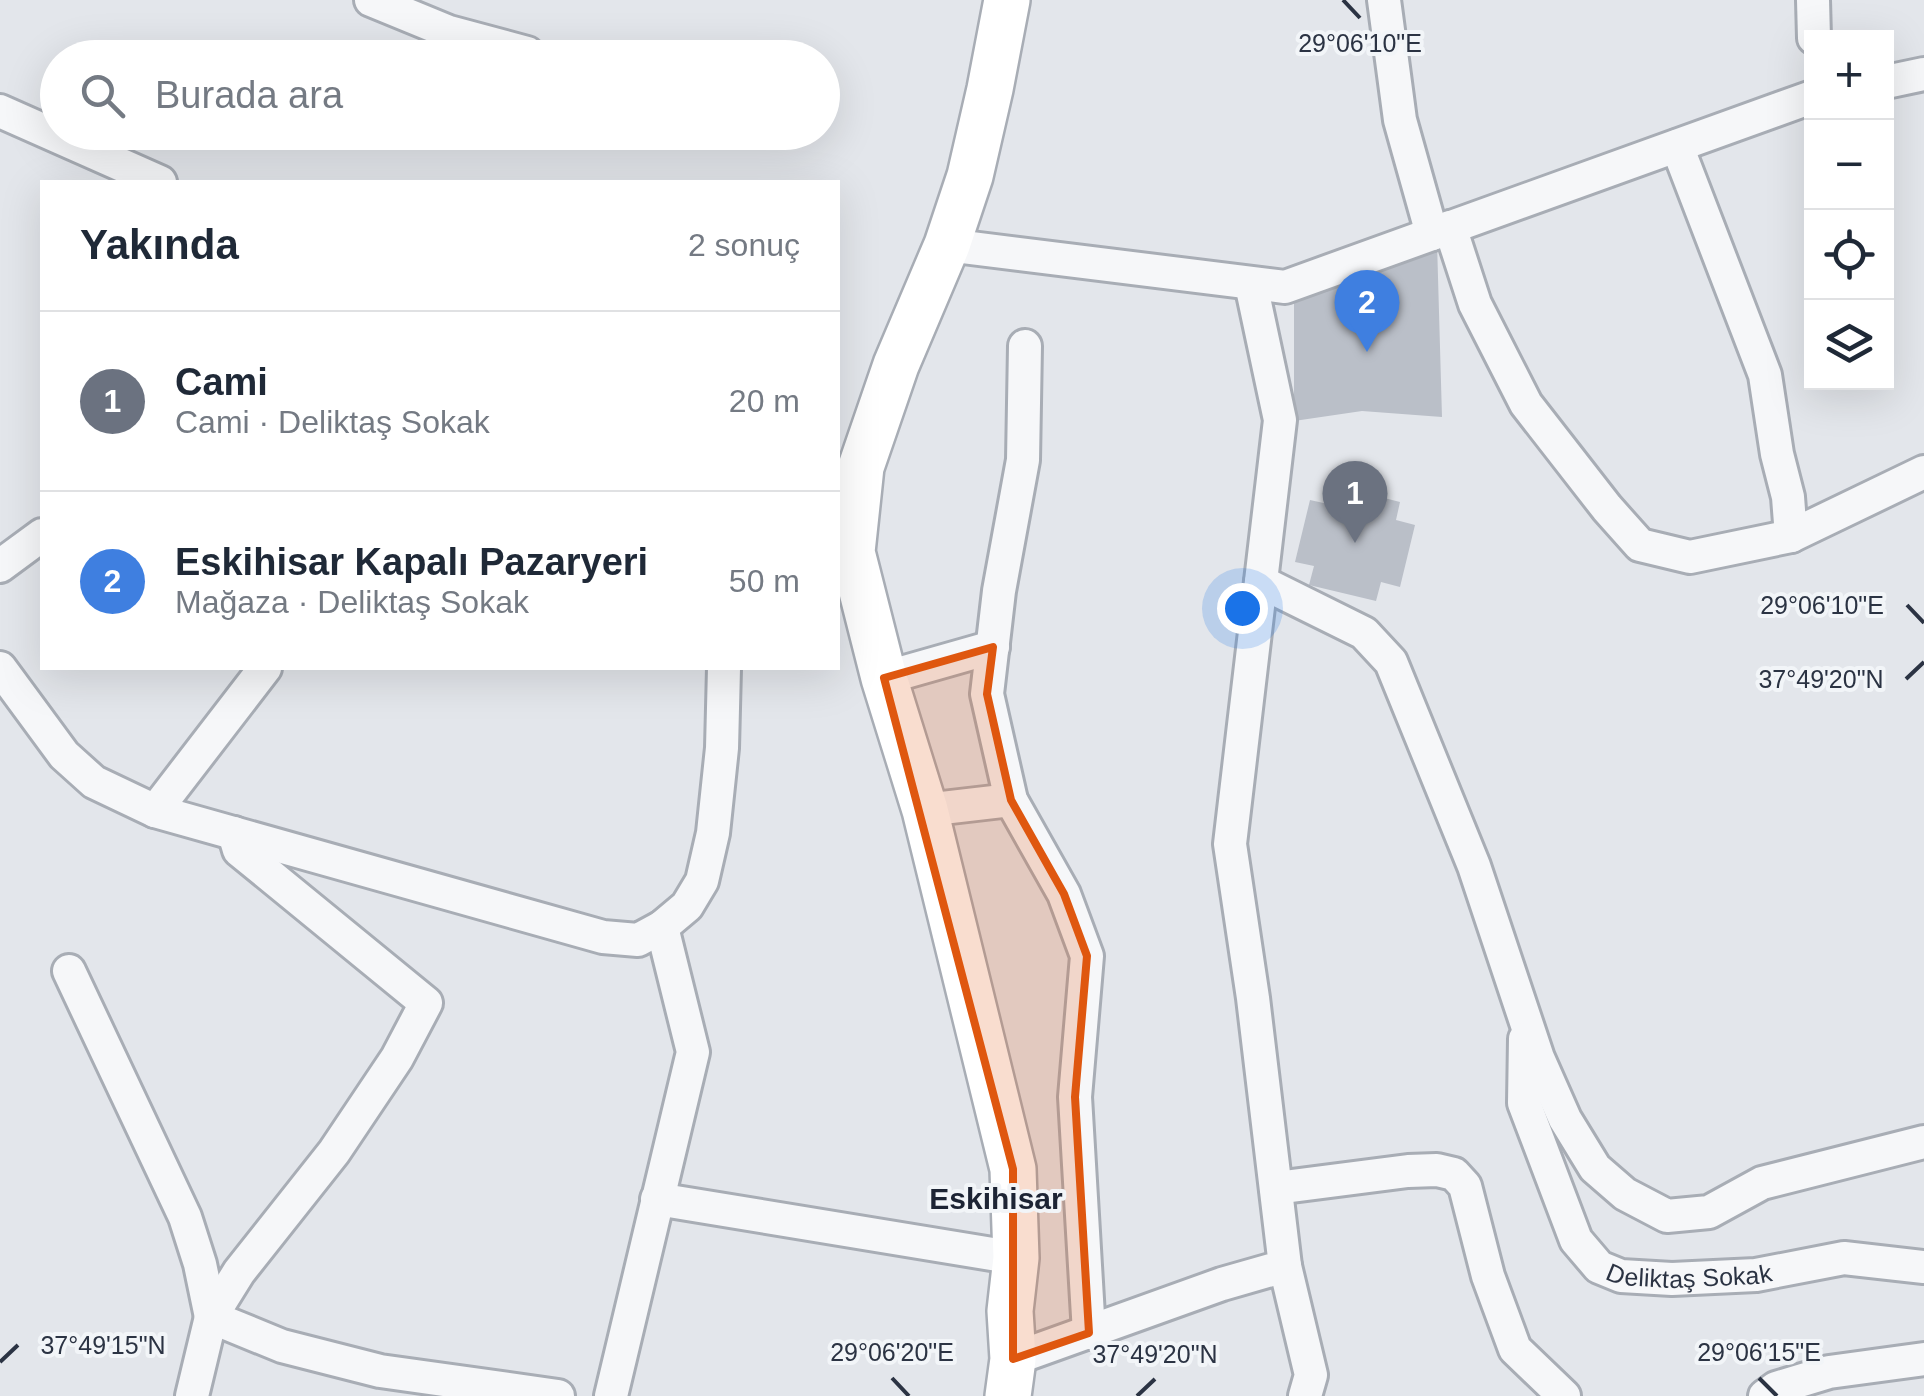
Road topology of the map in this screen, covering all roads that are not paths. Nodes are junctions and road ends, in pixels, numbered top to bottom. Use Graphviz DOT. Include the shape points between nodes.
graph roads {
  1 [pos="370,0"];
  2 [pos="1008,0"];
  3 [pos="1384,0"];
  4 [pos="1813,0"];
  5 [pos="1814,30"];
  6 [pos="479,40"];
  7 [pos="1924,74"];
  8 [pos="1894,80"];
  9 [pos="1804,100"];
  10 [pos="0,111"];
  11 [pos="40,130"];
  12 [pos="1676,146"];
  13 [pos="84,150"];
  14 [pos="149,180"];
  15 [pos="1441,230"];
  16 [pos="948,245"];
  17 [pos="1251,284"];
  18 [pos="1025,346"];
  19 [pos="1924,472"];
  20 [pos="847,496"];
  21 [pos="40,536"];
  22 [pos="1791,536"];
  23 [pos="0,566"];
  24 [pos="1261,582"];
  25 [pos="993,647"];
  26 [pos="0,668"];
  27 [pos="263,670"];
  28 [pos="724,670"];
  29 [pos="884,678"];
  30 [pos="1010,800"];
  31 [pos="925,810"];
  32 [pos="155,812"];
  33 [pos="234,834"];
  34 [pos="662,927"];
  35 [pos="68,971"];
  36 [pos="1525,1020"];
  37 [pos="1924,1142"];
  38 [pos="1276,1188"];
  39 [pos="658,1198"];
  40 [pos="1016,1258"];
  41 [pos="1285,1266"];
  42 [pos="1924,1267"];
  43 [pos="211,1317"];
  44 [pos="1089,1333"];
  45 [pos="1924,1359"];
  46 [pos="1010,1378"];
  47 [pos="1848,1383"];
  48 [pos="192,1396"];
  49 [pos="558,1396"];
  50 [pos="611,1396"];
  51 [pos="1305,1396"];
  52 [pos="1564,1396"];
  53 [pos="1764,1396"];
  1 -- 6 [label="street"];
  2 -- 16 [label="street"];
  3 -- 15 [label="street" via="1400,120"];
  4 -- 5 [label="street"];
  7 -- 8 [label="street"];
  9 -- 12 [label="street"];
  10 -- 11 [label="street"];
  12 -- 15 [label="street"];
  12 -- 22 [label="street" via="1764,375"];
  13 -- 14 [label="street"];
  15 -- 17 [label="street" via="1285,287"];
  15 -- 22 [label="street" via="1526,404 1640,545 1690,558"];
  16 -- 17 [label="street"];
  16 -- 20 [label="street"];
  17 -- 24 [label="street" via="1280,420"];
  18 -- 25 [label="street" via="1022,460"];
  19 -- 22 [label="street"];
  20 -- 29 [label="street" via="852,552"];
  21 -- 23 [label="street"];
  24 -- 36 [label="street, Deliktaş Sokak" via="1364,633 1392,662 1474,866"];
  24 -- 38 [label="street" via="1230,844"];
  25 -- 29 [label="street"];
  25 -- 30 [label="street" via="987,694"];
  26 -- 32 [label="street" via="64,754 94,782"];
  27 -- 32 [label="street"];
  28 -- 34 [label="street" via="722,748 702,881 687,906"];
  29 -- 31 [label="street"];
  30 -- 31 [label="street"];
  30 -- 44 [label="street" via="1064,894 1087,956 1074,1097"];
  31 -- 40 [label="street" via="1013,1169"];
  32 -- 33 [label="street"];
  33 -- 34 [label="street" via="603,937 638,940"];
  33 -- 43 [label="street" via="239,850 426,1003 334,1152"];
  34 -- 39 [label="street" via="693,1052"];
  35 -- 43 [label="street" via="185,1218"];
  36 -- 37 [label="street, Deliktaş Sokak" via="1565,1118 1595,1168 1667,1216 1709,1212 1762,1183"];
  36 -- 42 [label="street, Deliktaş Sokak" via="1524,1102 1576,1240 1599,1267 1621,1276 1672,1279 1756,1275 1844,1258"];
  38 -- 41 [label="street"];
  38 -- 52 [label="street" via="1408,1171 1454,1174 1464,1186 1515,1348"];
  39 -- 40 [label="street"];
  39 -- 50 [label="street"];
  40 -- 46 [label="street"];
  41 -- 44 [label="street"];
  41 -- 51 [label="street" via="1311,1375"];
  43 -- 48 [label="street"];
  43 -- 49 [label="street" via="282,1346 380,1372"];
  44 -- 46 [label="street"];
  45 -- 47 [label="street"];
  47 -- 53 [label="street" via="1829,1372"];
}
